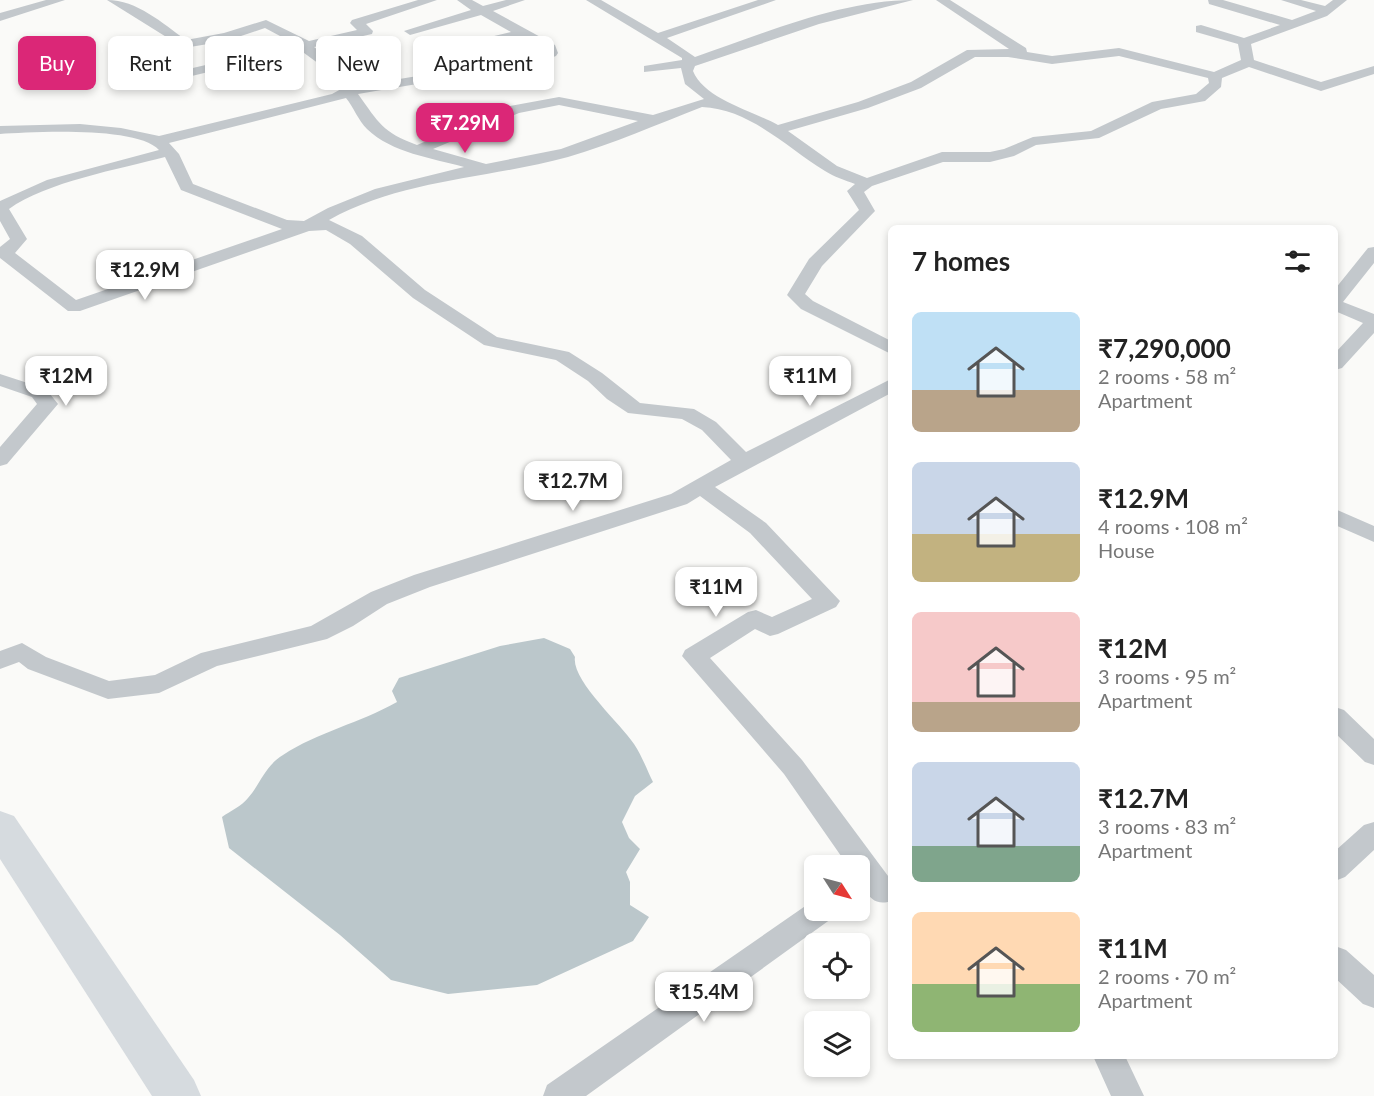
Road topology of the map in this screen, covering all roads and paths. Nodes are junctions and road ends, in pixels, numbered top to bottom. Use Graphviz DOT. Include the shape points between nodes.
graph roads {
  1 [pos="59,0"];
  2 [pos="113,0"];
  3 [pos="431,0"];
  4 [pos="463,0"];
  5 [pos="519,0"];
  6 [pos="592,0"];
  7 [pos="770,0"];
  8 [pos="907,0"];
  9 [pos="942,0"];
  10 [pos="1287,0"];
  11 [pos="1341,0"];
  12 [pos="1213,1"];
  13 [pos="1326,10"];
  14 [pos="483,11"];
  15 [pos="252,14"];
  16 [pos="0,17"];
  17 [pos="266,24"];
  18 [pos="1291,24"];
  19 [pos="1201,29"];
  20 [pos="410,30"];
  21 [pos="521,33"];
  22 [pos="509,36"];
  23 [pos="659,37"];
  24 [pos="1244,42"];
  25 [pos="307,45"];
  26 [pos="1028,56"];
  27 [pos="1248,62"];
  28 [pos="690,63"];
  29 [pos="649,69"];
  30 [pos="1374,70"];
  31 [pos="193,72"];
  32 [pos="1215,76"];
  33 [pos="347,92"];
  34 [pos="717,102"];
  35 [pos="650,119"];
  36 [pos="0,130"];
  37 [pos="776,130"];
  38 [pos="164,147"];
  39 [pos="418,150"];
  40 [pos="485,168"];
  41 [pos="866,183"];
  42 [pos="0,208"];
  43 [pos="307,226"];
  44 [pos="1,252"];
  45 [pos="1374,252"];
  46 [pos="1338,296"];
  47 [pos="1338,306"];
  48 [pos="888,346"];
  49 [pos="1338,360"];
  50 [pos="0,380"];
  51 [pos="888,387"];
  52 [pos="0,460"];
  53 [pos="744,461"];
  54 [pos="701,487"];
  55 [pos="1338,517"];
  56 [pos="1374,535"];
  57 [pos="0,660"];
  58 [pos="1338,720"];
  59 [pos="1374,755"];
  60 [pos="0,827"];
  61 [pos="1374,832"];
  62 [pos="1338,866"];
  63 [pos="878,893"];
  64 [pos="806,921"];
  65 [pos="1338,962"];
  66 [pos="1374,994"];
  67 [pos="1110,1059"];
  68 [pos="178,1096"];
  69 [pos="559,1096"];
  70 [pos="1128,1096"];
  1 -- 16 [label="street"];
  2 -- 17 [label="street" via="184,44 226,37"];
  3 -- 25 [label="street" via="356,23 366,31"];
  4 -- 14 [label="street"];
  5 -- 14 [label="street"];
  6 -- 23 [label="street"];
  7 -- 23 [label="street"];
  8 -- 28 [label="street" via="815,21"];
  9 -- 26 [label="street"];
  10 -- 13 [label="street"];
  11 -- 13 [label="street"];
  12 -- 18 [label="street"];
  13 -- 18 [label="street"];
  14 -- 20 [label="street"];
  14 -- 21 [label="street"];
  15 -- 17 [label="street" via="270,21"];
  17 -- 25 [label="street"];
  18 -- 24 [label="street"];
  19 -- 24 [label="street"];
  21 -- 22 [label="street"];
  21 -- 33 [label="street" via="550,48 551,53 535,60"];
  23 -- 28 [label="street" via="688,56"];
  24 -- 27 [label="street"];
  25 -- 31 [label="street"];
  25 -- 33 [label="street" via="307,51 352,82"];
  26 -- 32 [label="street" via="1053,60 1119,52"];
  26 -- 37 [label="street" via="972,53 916,86"];
  27 -- 30 [label="street" via="1321,87"];
  27 -- 32 [label="street"];
  28 -- 29 [label="street"];
  28 -- 34 [label="street" via="686,71 690,81"];
  32 -- 41 [label="street" via="1216,84 1200,98 1156,105 1094,135 1034,141 990,157 942,157"];
  33 -- 38 [label="street"];
  33 -- 39 [label="street" via="365,118 388,140"];
  34 -- 35 [label="street" via="700,103"];
  34 -- 37 [label="street"];
  35 -- 39 [label="street" via="559,100 515,109"];
  35 -- 40 [label="street" via="565,153"];
  36 -- 38 [label="street" via="89,129 143,136"];
  37 -- 41 [label="street" via="832,169"];
  38 -- 42 [label="street" via="11,199"];
  38 -- 43 [label="street" via="187,187 285,225"];
  39 -- 40 [label="street"];
  40 -- 43 [label="street" via="381,192"];
  41 -- 48 [label="street" via="855,191 867,211 815,263 796,295 807,305"];
  42 -- 44 [label="street" via="19,239"];
  43 -- 44 [label="street" via="74,307"];
  43 -- 53 [label="street" via="329,225 356,240 428,300 490,341 562,356 635,409 687,413 709,426"];
  45 -- 46 [label="street"];
  47 -- 49 [label="street" via="1370,318 1372,324"];
  50 -- 52 [label="street" via="39,393 48,404"];
  51 -- 53 [label="street"];
  53 -- 54 [label="street"];
  54 -- 57 [label="street" via="679,499 379,598 318,633 210,658 159,684 108,690 37,663 22,652"];
  54 -- 63 [label="street" via="758,528 828,601 770,628 756,618 694,656 793,767"];
  55 -- 56 [label="street"];
  58 -- 59 [label="street"];
  60 -- 68 [label="street"];
  61 -- 62 [label="street"];
  64 -- 69 [label="street"];
  65 -- 66 [label="street"];
  67 -- 70 [label="street"];
}
